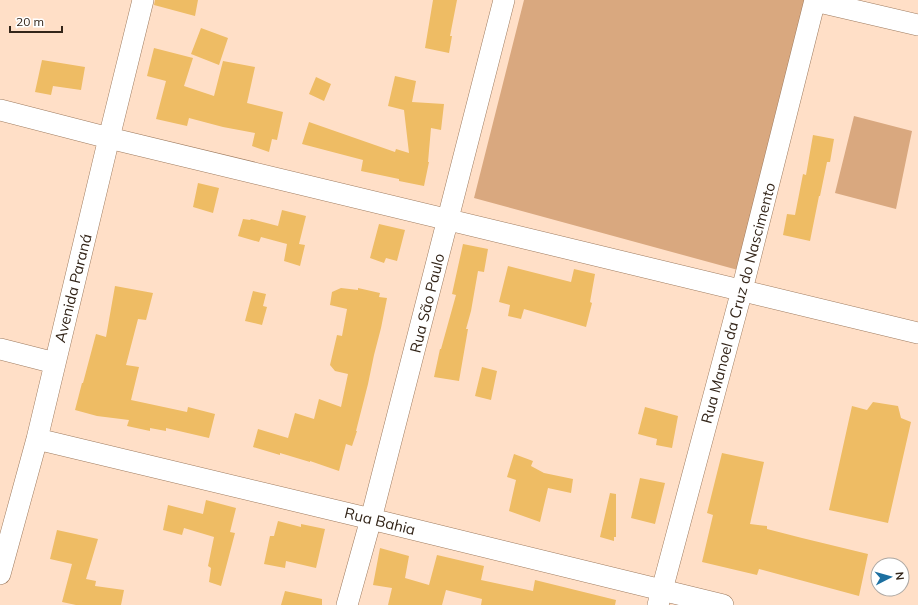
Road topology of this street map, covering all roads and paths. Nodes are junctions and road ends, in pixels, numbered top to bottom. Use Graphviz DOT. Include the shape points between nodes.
graph roads {
  1 [pos="144,0"];
  2 [pos="504,0"];
  3 [pos="815,0"];
  4 [pos="918,25"];
  5 [pos="0,110"];
  6 [pos="109,138"];
  7 [pos="448,219"];
  8 [pos="742,290"];
  9 [pos="918,333"];
  10 [pos="0,349"];
  11 [pos="55,363"];
  12 [pos="37,439"];
  13 [pos="371,519"];
  14 [pos="0,574"];
  15 [pos="660,597"];
  16 [pos="347,605"];
  17 [pos="723,605"];
  1 -- 6 [label="street, Avenida Paraná"];
  2 -- 7 [label="street, Rua São Paulo"];
  3 -- 4 [label="street"];
  3 -- 8 [label="street, Rua Manoel da Cruz do Nascimento"];
  5 -- 6 [label="street"];
  6 -- 7 [label="street"];
  6 -- 11 [label="street, Avenida Paraná"];
  7 -- 8 [label="street"];
  7 -- 13 [label="street, Rua São Paulo"];
  8 -- 9 [label="street"];
  8 -- 15 [label="street, Rua Manoel da Cruz do Nascimento"];
  10 -- 11 [label="street"];
  11 -- 12 [label="street, Avenida Paraná"];
  12 -- 13 [label="street, Rua Bahia"];
  12 -- 14 [label="street, Avenida Paraná"];
  13 -- 15 [label="street, Rua Bahia"];
  13 -- 16 [label="street, Rua São Paulo"];
  15 -- 17 [label="street, Rua Bahia"];
}
